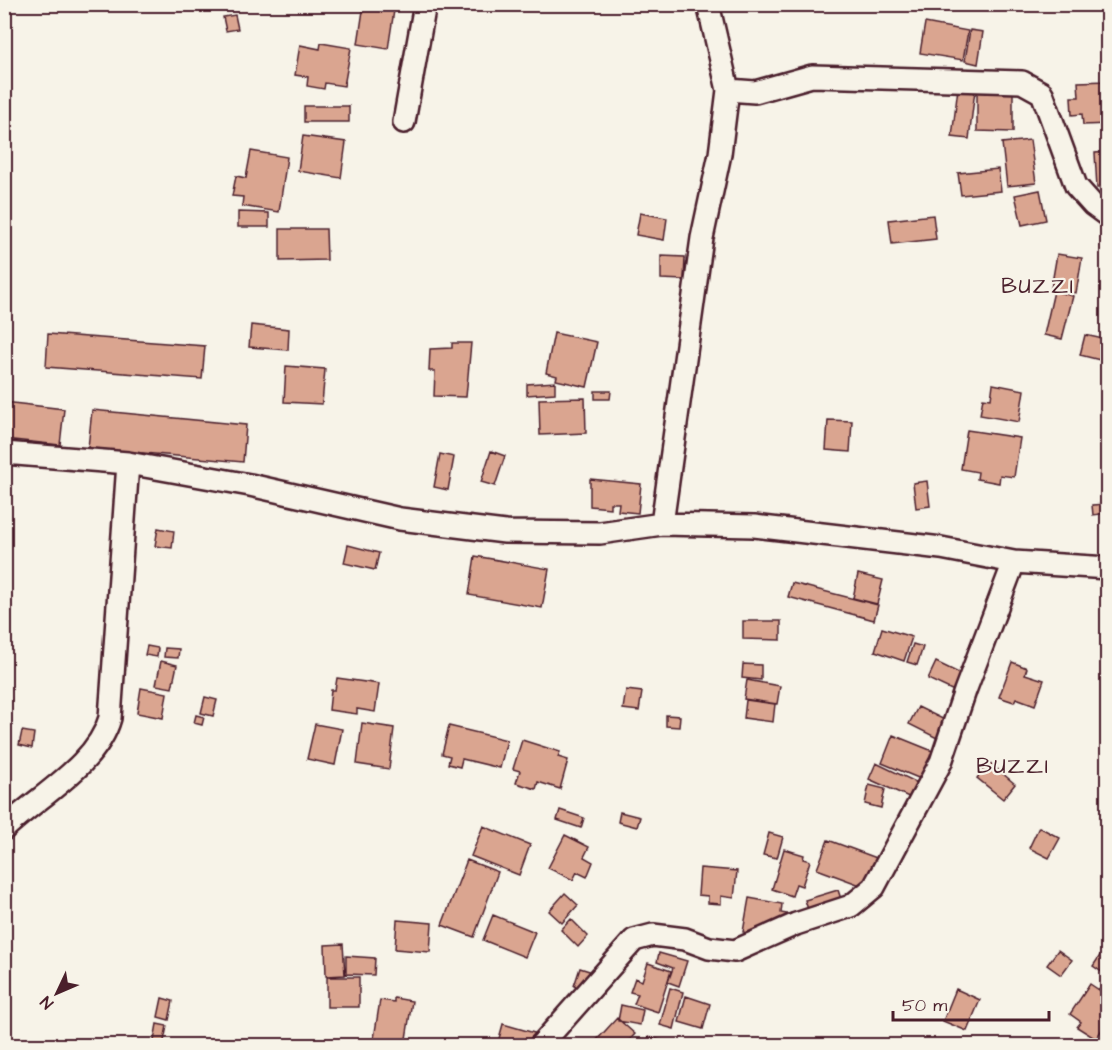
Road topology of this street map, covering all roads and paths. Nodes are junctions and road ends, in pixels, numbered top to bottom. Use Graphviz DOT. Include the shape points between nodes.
graph roads {
  1 [pos="425,4"];
  2 [pos="708,4"];
  3 [pos="728,90"];
  4 [pos="404,122"];
  5 [pos="1107,216"];
  6 [pos="4,453"];
  7 [pos="128,463"];
  8 [pos="662,524"];
  9 [pos="1014,562"];
  10 [pos="1107,568"];
  11 [pos="4,829"];
  12 [pos="540,1046"];
  1 -- 4 [label="street"];
  2 -- 3 [label="street"];
  3 -- 5 [label="street" via="755,92 812,76 1022,82 1042,93 1076,186"];
  3 -- 8 [label="street" via="720,154 702,238"];
  6 -- 7 [label="street"];
  7 -- 8 [label="street" via="250,485 400,519 494,530 600,533"];
  7 -- 11 [label="street" via="110,718 105,735 90,754"];
  8 -- 9 [label="street" via="754,526 941,548"];
  9 -- 10 [label="street"];
  9 -- 12 [label="street" via="941,762 874,887 851,906 796,924 735,951 709,948 685,939 634,939"];
}
